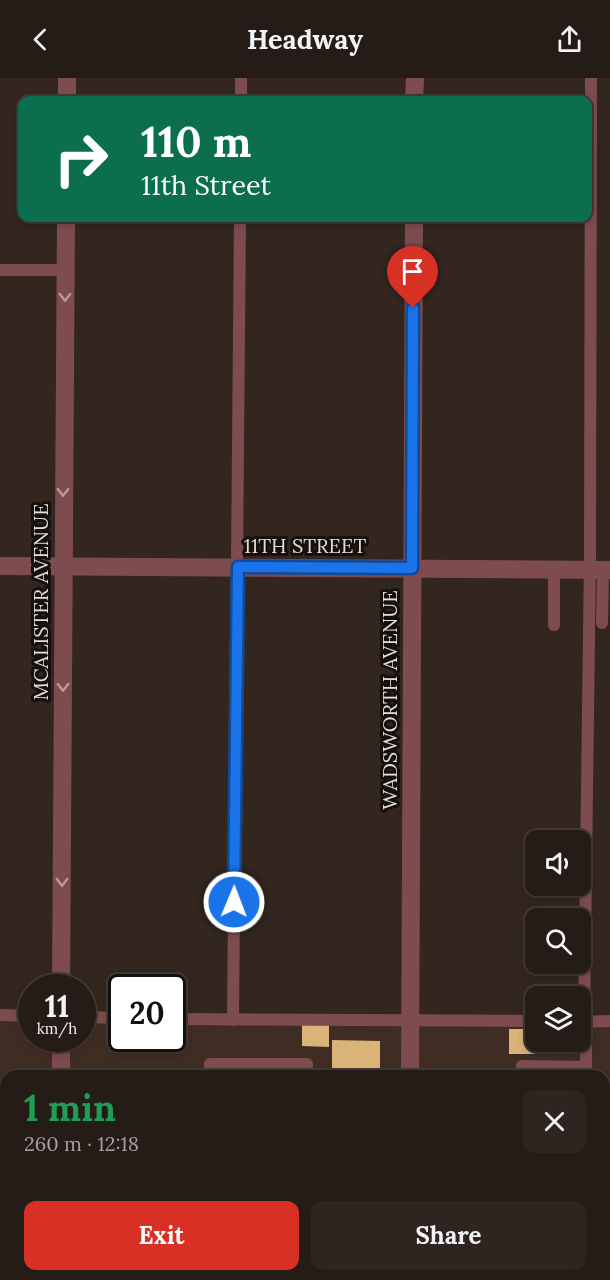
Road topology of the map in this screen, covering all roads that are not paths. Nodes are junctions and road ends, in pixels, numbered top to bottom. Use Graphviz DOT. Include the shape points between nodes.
graph roads {
  1 [pos="67,78"];
  2 [pos="241,78"];
  3 [pos="415,78"];
  4 [pos="591,78"];
  5 [pos="67,96"];
  6 [pos="241,96"];
  7 [pos="414,96"];
  8 [pos="591,96"];
  9 [pos="592,127"];
  10 [pos="66,222"];
  11 [pos="240,222"];
  12 [pos="414,222"];
  13 [pos="0,270"];
  14 [pos="65,270"];
  15 [pos="0,566"];
  16 [pos="63,566"];
  17 [pos="238,567"];
  18 [pos="412,568"];
  19 [pos="554,570"];
  20 [pos="601,570"];
  21 [pos="602,623"];
  22 [pos="554,625"];
  23 [pos="61,974"];
  24 [pos="584,986"];
  25 [pos="0,1016"];
  26 [pos="18,1016"];
  27 [pos="186,1019"];
  28 [pos="233,1020"];
  29 [pos="410,1021"];
  30 [pos="525,1021"];
  31 [pos="610,1021"];
  32 [pos="591,1022"];
  33 [pos="61,1052"];
  34 [pos="586,1052"];
  35 [pos="61,1070"];
  36 [pos="210,1070"];
  37 [pos="307,1070"];
  38 [pos="410,1070"];
  39 [pos="522,1070"];
  40 [pos="573,1070"];
  41 [pos="586,1070"];
  1 -- 5 [label="street"];
  2 -- 6 [label="lane"];
  3 -- 7 [label="street"];
  4 -- 8 [label="lane"];
  9 -- 20 [label="lane"];
  10 -- 14 [label="street, MCALISTER AVENUE"];
  11 -- 17 [label="lane"];
  12 -- 18 [label="street, WADSWORTH AVENUE"];
  13 -- 14 [label="lane"];
  14 -- 16 [label="street, MCALISTER AVENUE, one-way"];
  15 -- 16 [label="street, 11TH STREET"];
  16 -- 17 [label="street, 11TH STREET"];
  16 -- 23 [label="street, MCALISTER AVENUE, one-way"];
  17 -- 18 [label="street, 11TH STREET"];
  17 -- 28 [label="lane"];
  18 -- 19 [label="street, 11TH STREET"];
  18 -- 29 [label="street, WADSWORTH AVENUE"];
  19 -- 20 [label="street, 11TH STREET"];
  19 -- 22 [label="lane"];
  20 -- 21 [label="lane"];
  20 -- 24 [label="lane"];
  25 -- 26 [label="lane"];
  27 -- 28 [label="lane"];
  28 -- 29 [label="lane"];
  29 -- 30 [label="lane"];
  29 -- 38 [label="street, WADSWORTH AVENUE"];
  31 -- 32 [label="lane"];
  33 -- 35 [label="street"];
  34 -- 41 [label="lane"];
  36 -- 37 [label="lane" via="210,1064 307,1064"];
  39 -- 40 [label="lane" via="522,1066"];
}
